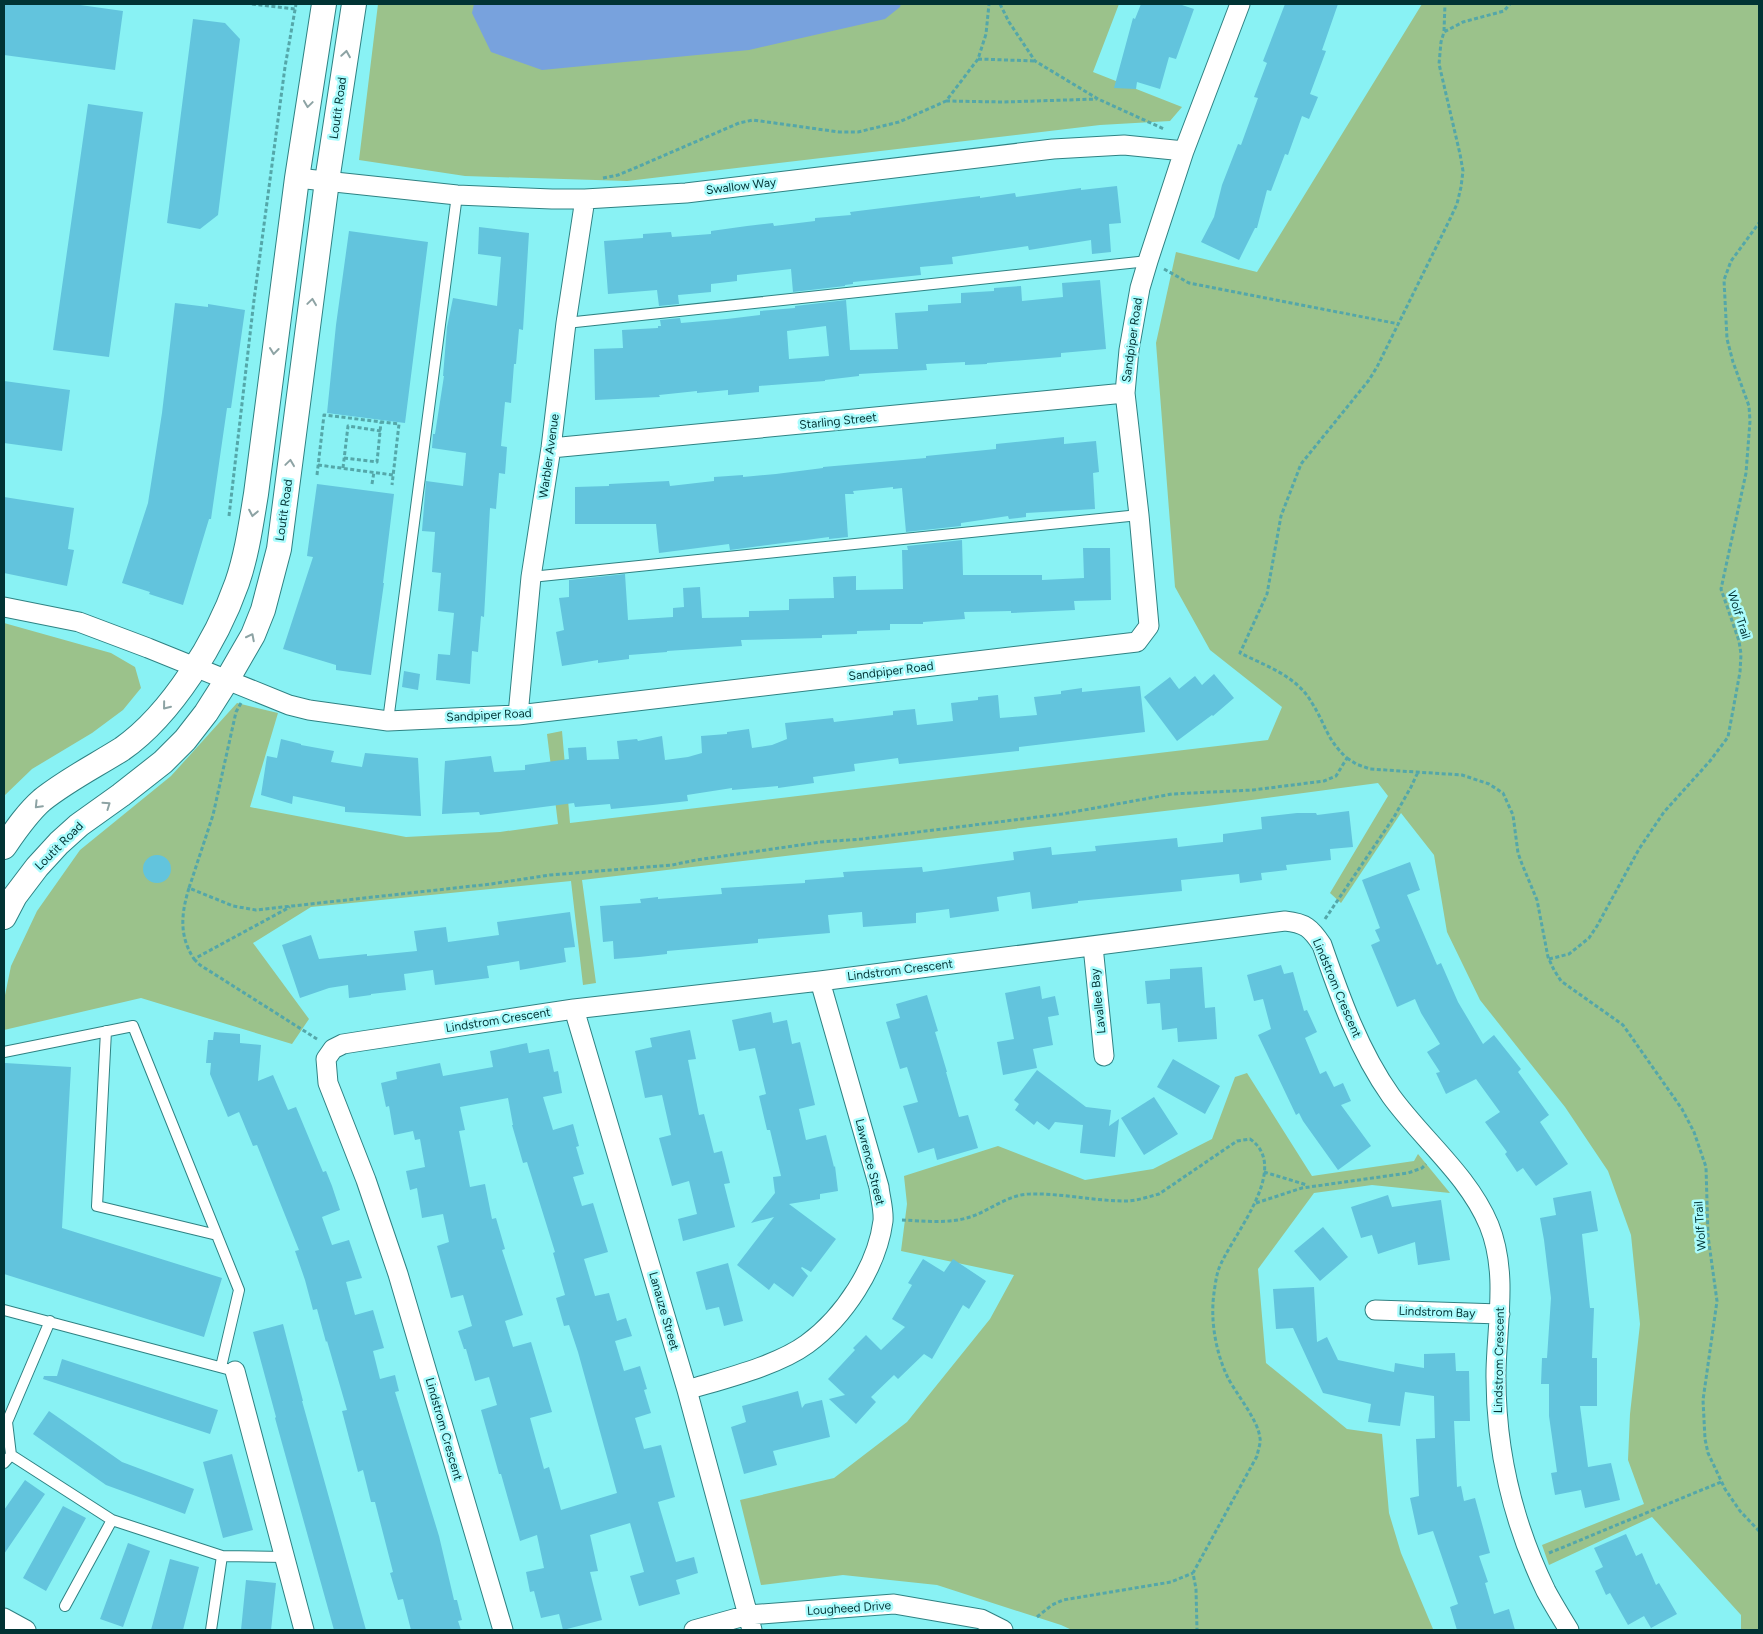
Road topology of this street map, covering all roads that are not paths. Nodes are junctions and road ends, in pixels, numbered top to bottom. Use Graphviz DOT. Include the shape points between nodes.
graph roads {
  1 [pos="324,4"];
  2 [pos="354,4"];
  3 [pos="1240,4"];
  4 [pos="1175,149"];
  5 [pos="297,178"];
  6 [pos="328,181"];
  7 [pos="457,195"];
  8 [pos="585,199"];
  9 [pos="1148,261"];
  10 [pos="566,323"];
  11 [pos="1125,393"];
  12 [pos="551,448"];
  13 [pos="1139,515"];
  14 [pos="531,577"];
  15 [pos="4,607"];
  16 [pos="195,667"];
  17 [pos="227,680"];
  18 [pos="518,715"];
  19 [pos="388,721"];
  20 [pos="4,847"];
  21 [pos="4,917"];
  22 [pos="1093,946"];
  23 [pos="820,980"];
  24 [pos="574,1009"];
  25 [pos="106,1031"];
  26 [pos="4,1052"];
  27 [pos="1104,1056"];
  28 [pos="217,1235"];
  29 [pos="4,1310"];
  30 [pos="1375,1310"];
  31 [pos="1500,1314"];
  32 [pos="50,1321"];
  33 [pos="228,1369"];
  34 [pos="687,1390"];
  35 [pos="11,1455"];
  36 [pos="4,1463"];
  37 [pos="112,1520"];
  38 [pos="222,1556"];
  39 [pos="284,1557"];
  40 [pos="65,1606"];
  41 [pos="4,1618"];
  42 [pos="750,1623"];
  43 [pos="26,1630"];
  44 [pos="211,1630"];
  45 [pos="304,1630"];
  46 [pos="503,1630"];
  47 [pos="694,1630"];
  48 [pos="1003,1630"];
  49 [pos="1569,1630"];
  1 -- 5 [label="street, one-way"];
  6 -- 2 [label="street, Loutit Road, one-way"];
  3 -- 4 [label="street, Sandpiper Road"];
  4 -- 8 [label="street, Swallow Way" via="1124,145 1054,149 686,193"];
  4 -- 9 [label="street, Sandpiper Road"];
  5 -- 6 [label="street, Swallow Way"];
  5 -- 16 [label="street, one-way" via="248,541 237,582 221,622"];
  6 -- 7 [label="street, Swallow Way"];
  17 -- 6 [label="street, Loutit Road, one-way" via="253,635 279,549"];
  7 -- 8 [label="street, Swallow Way"];
  7 -- 19 [label="lane"];
  8 -- 10 [label="street, Warbler Avenue"];
  9 -- 10 [label="lane"];
  9 -- 11 [label="street, Sandpiper Road" via="1140,288"];
  10 -- 12 [label="street, Warbler Avenue"];
  11 -- 12 [label="street, Starling Street"];
  11 -- 13 [label="street, Sandpiper Road"];
  12 -- 14 [label="street, Warbler Avenue"];
  13 -- 14 [label="lane"];
  13 -- 18 [label="street, Sandpiper Road" via="1149,626 1137,642"];
  14 -- 18 [label="street, Warbler Avenue"];
  15 -- 16 [label="street, Sandpiper Road" via="79,622"];
  16 -- 17 [label="street, Sandpiper Road"];
  16 -- 20 [label="street, one-way" via="173,699 145,729 41,802"];
  17 -- 19 [label="street, Sandpiper Road" via="289,705"];
  21 -- 17 [label="street, Loutit Road, one-way" via="15,896 59,844 176,750"];
  18 -- 19 [label="street, Sandpiper Road"];
  22 -- 23 [label="street, Lindstrom Crescent"];
  22 -- 27 [label="street, Lavallee Bay"];
  22 -- 31 [label="street, Lindstrom Crescent" via="1285,921 1307,926 1322,945 1366,1055 1390,1094 1478,1203 1497,1250"];
  23 -- 24 [label="street, Lindstrom Crescent"];
  23 -- 34 [label="street, Lawrence Street" via="879,1187 883,1219 876,1250 863,1281 826,1328 806,1345 745,1372"];
  24 -- 34 [label="street, Lanauze Street"];
  24 -- 46 [label="street, Lindstrom Crescent" via="343,1044 333,1049 326,1059 328,1082 398,1274"];
  25 -- 26 [label="lane"];
  25 -- 28 [label="lane" via="133,1026"];
  25 -- 28 [label="lane" via="97,1206"];
  28 -- 33 [label="lane" via="240,1290"];
  29 -- 32 [label="lane"];
  30 -- 31 [label="street, Lindstrom Bay"];
  31 -- 49 [label="street, Lindstrom Crescent" via="1496,1371 1498,1416 1508,1486 1533,1560"];
  32 -- 33 [label="lane"];
  32 -- 35 [label="lane" via="7,1422"];
  33 -- 39 [label="street"];
  34 -- 42 [label="street, Lanauze Street"];
  35 -- 36 [label="lane"];
  35 -- 37 [label="lane"];
  37 -- 38 [label="lane"];
  37 -- 40 [label="lane"];
  38 -- 39 [label="lane"];
  38 -- 44 [label="lane"];
  39 -- 45 [label="street"];
  41 -- 43 [label="street"];
  42 -- 47 [label="street, Lougheed Drive"];
  42 -- 48 [label="street, Lougheed Drive" via="894,1604 981,1619"];
}
